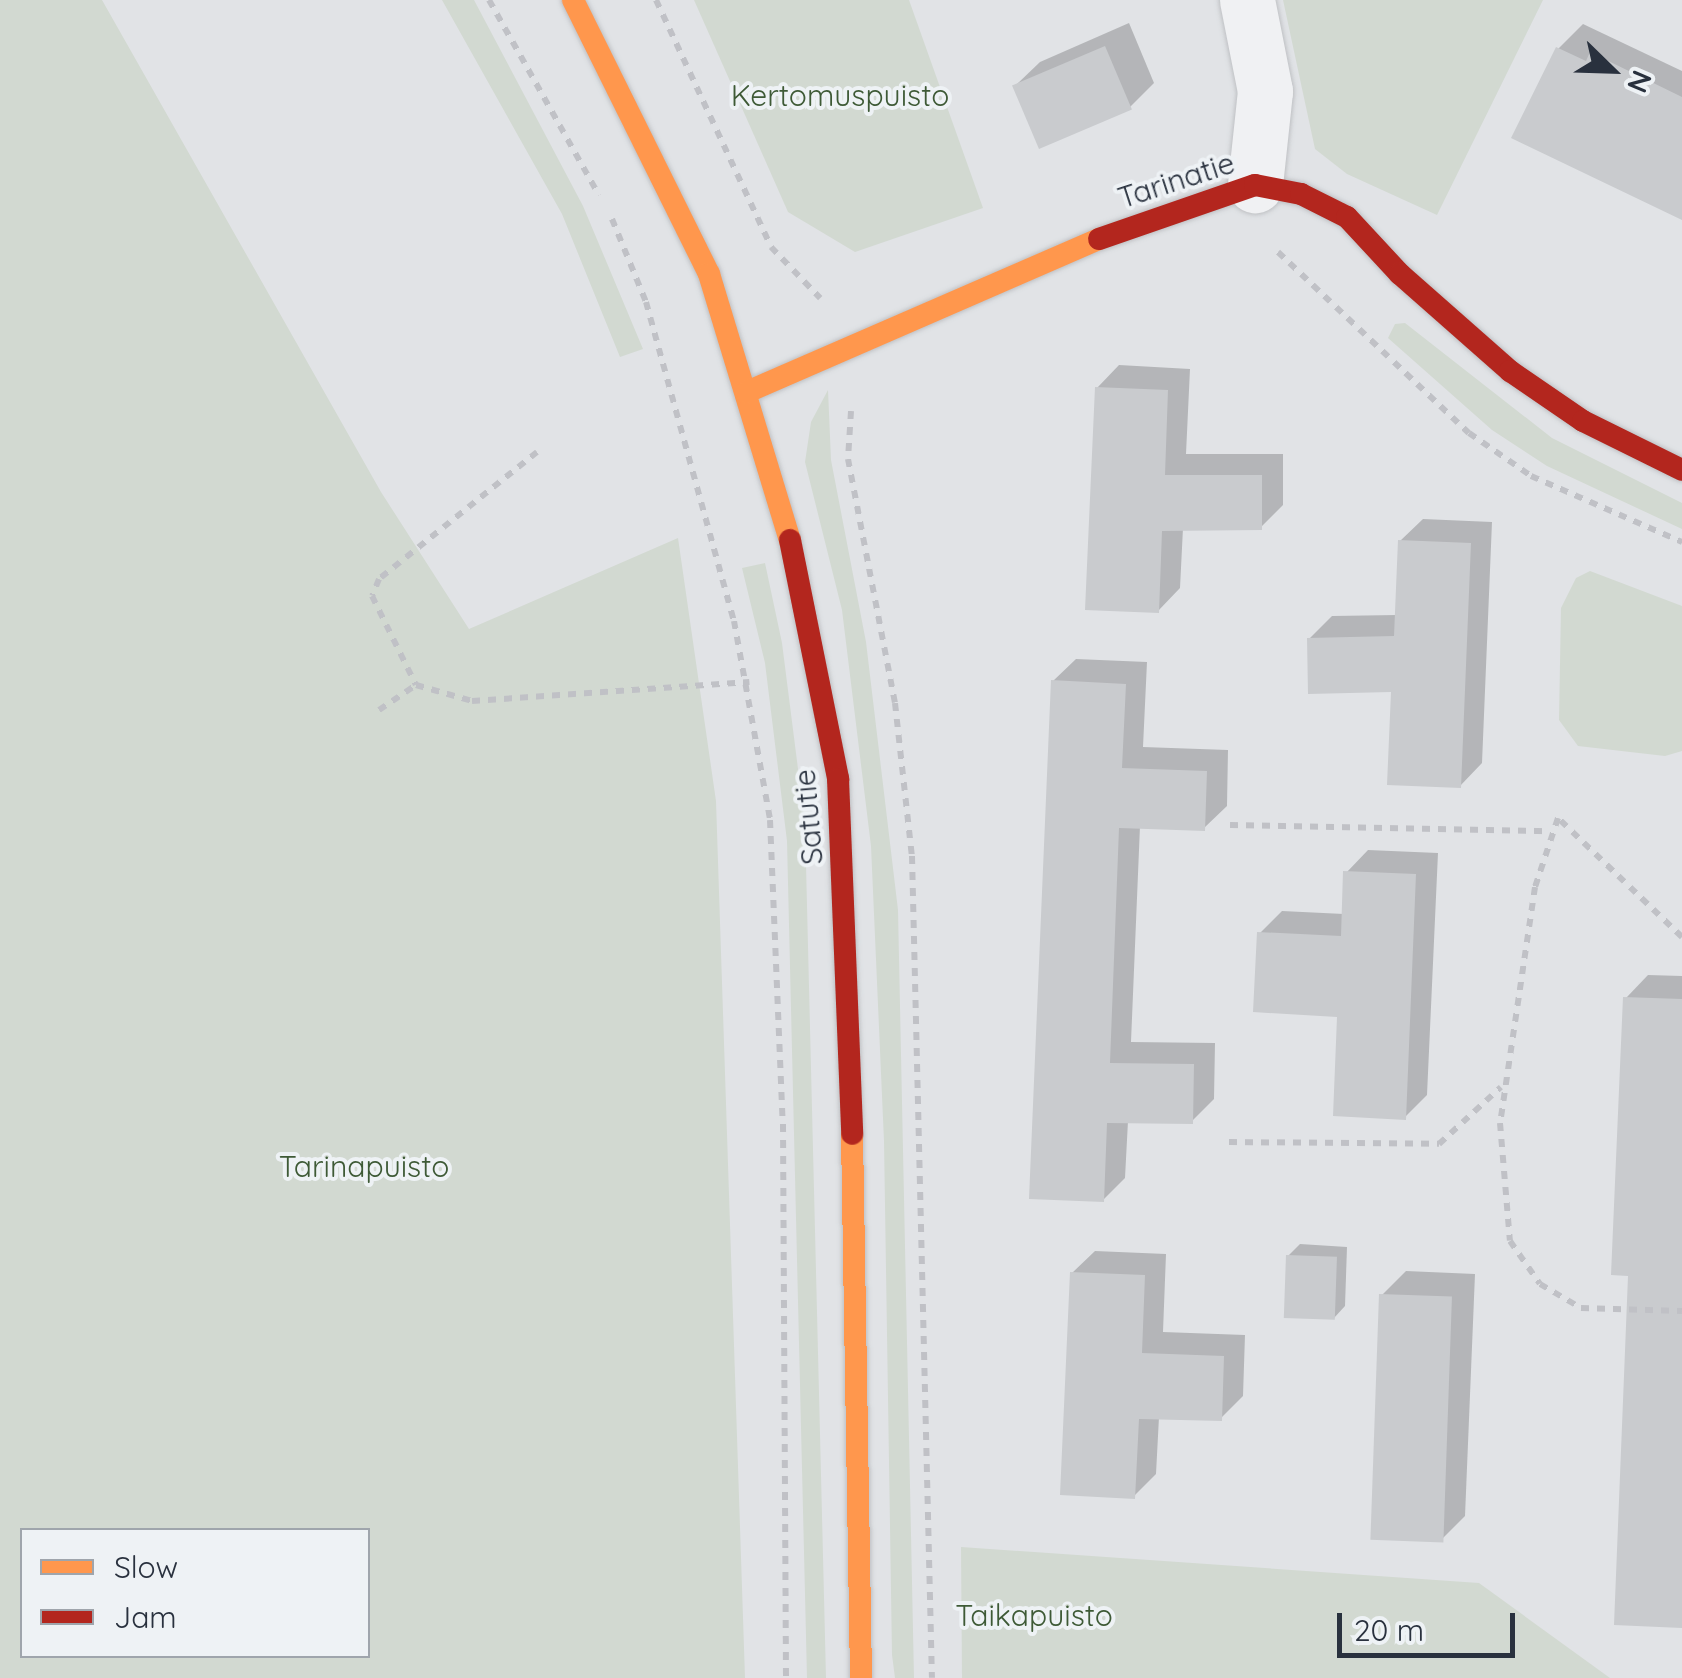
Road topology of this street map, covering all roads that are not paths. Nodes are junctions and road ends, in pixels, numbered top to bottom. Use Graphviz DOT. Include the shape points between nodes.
graph roads {
  1 [pos="573,0"];
  2 [pos="1247,0"];
  3 [pos="1254,185"];
  4 [pos="746,392"];
  5 [pos="1682,470"];
  6 [pos="862,1678"];
  1 -- 4 [label="street, Satutie" via="709,274"];
  2 -- 3 [label="street" via="1265,91"];
  3 -- 4 [label="street, Tarinatie" via="1144,219"];
  3 -- 5 [label="street, Tarinatie" via="1301,194 1347,216 1510,370 1583,421"];
  4 -- 6 [label="street, Satutie" via="804,586 838,778 850,1003"];
}
